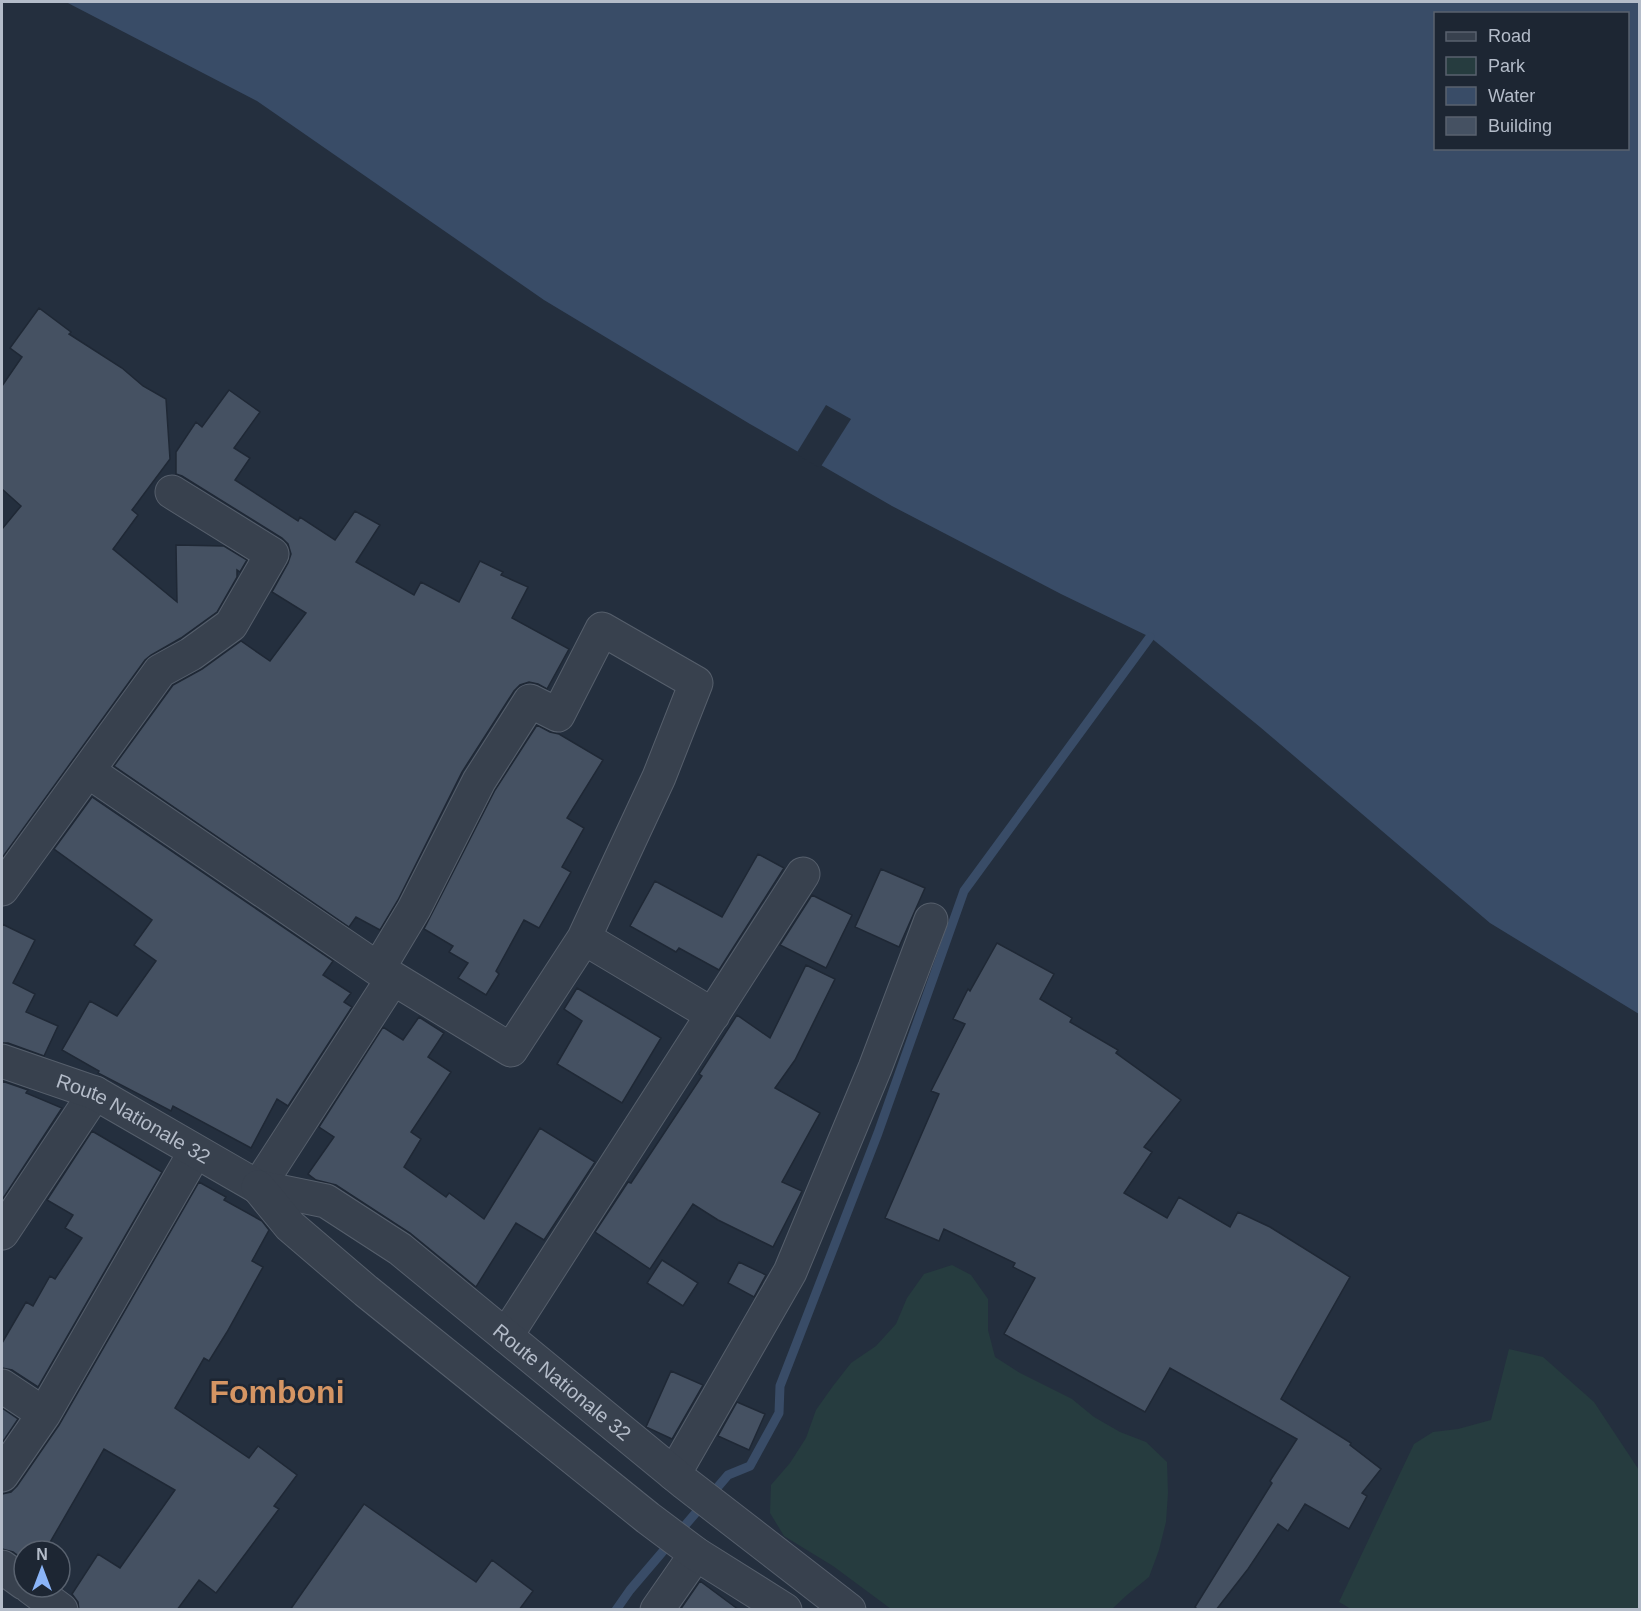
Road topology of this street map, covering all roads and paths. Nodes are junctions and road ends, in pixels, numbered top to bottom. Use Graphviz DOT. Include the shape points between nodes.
graph roads {
  1 [pos="172,492"];
  2 [pos="88,771"];
  3 [pos="802,874"];
  4 [pos="2,889"];
  5 [pos="932,920"];
  6 [pos="584,938"];
  7 [pos="386,974"];
  8 [pos="713,1016"];
  9 [pos="2,1061"];
  10 [pos="95,1094"];
  11 [pos="195,1152"];
  12 [pos="258,1187"];
  13 [pos="2,1233"];
  14 [pos="506,1336"];
  15 [pos="2,1386"];
  16 [pos="44,1414"];
  17 [pos="2,1475"];
  18 [pos="679,1479"];
  19 [pos="690,1550"];
  20 [pos="46,1599"];
  21 [pos="61,1610"];
  22 [pos="657,1610"];
  23 [pos="785,1610"];
  24 [pos="849,1610"];
  1 -- 2 [label="street" via="272,554 231,626 160,671"];
  2 -- 4 [label="street"];
  2 -- 7 [label="street"];
  3 -- 8 [label="street"];
  5 -- 18 [label="street" via="790,1272"];
  6 -- 7 [label="street" via="511,1050"];
  6 -- 7 [label="street" via="659,777 696,683 602,629 558,715 530,701 478,782"];
  6 -- 8 [label="street"];
  7 -- 12 [label="street"];
  8 -- 14 [label="street"];
  9 -- 10 [label="street, Route Nationale 32"];
  10 -- 11 [label="street, Route Nationale 32"];
  10 -- 13 [label="street"];
  11 -- 12 [label="street, Route Nationale 32"];
  11 -- 16 [label="street"];
  12 -- 14 [label="street, Route Nationale 32" via="326,1201 400,1250"];
  12 -- 19 [label="street, Route Nationale 32" via="290,1226 366,1291"];
  14 -- 18 [label="street, Route Nationale 32"];
  15 -- 16 [label="street"];
  16 -- 17 [label="street"];
  18 -- 24 [label="street, Route Nationale 32"];
  19 -- 22 [label="street"];
  19 -- 23 [label="street, Route Nationale 32"];
  20 -- 21 [label="street"];
}
